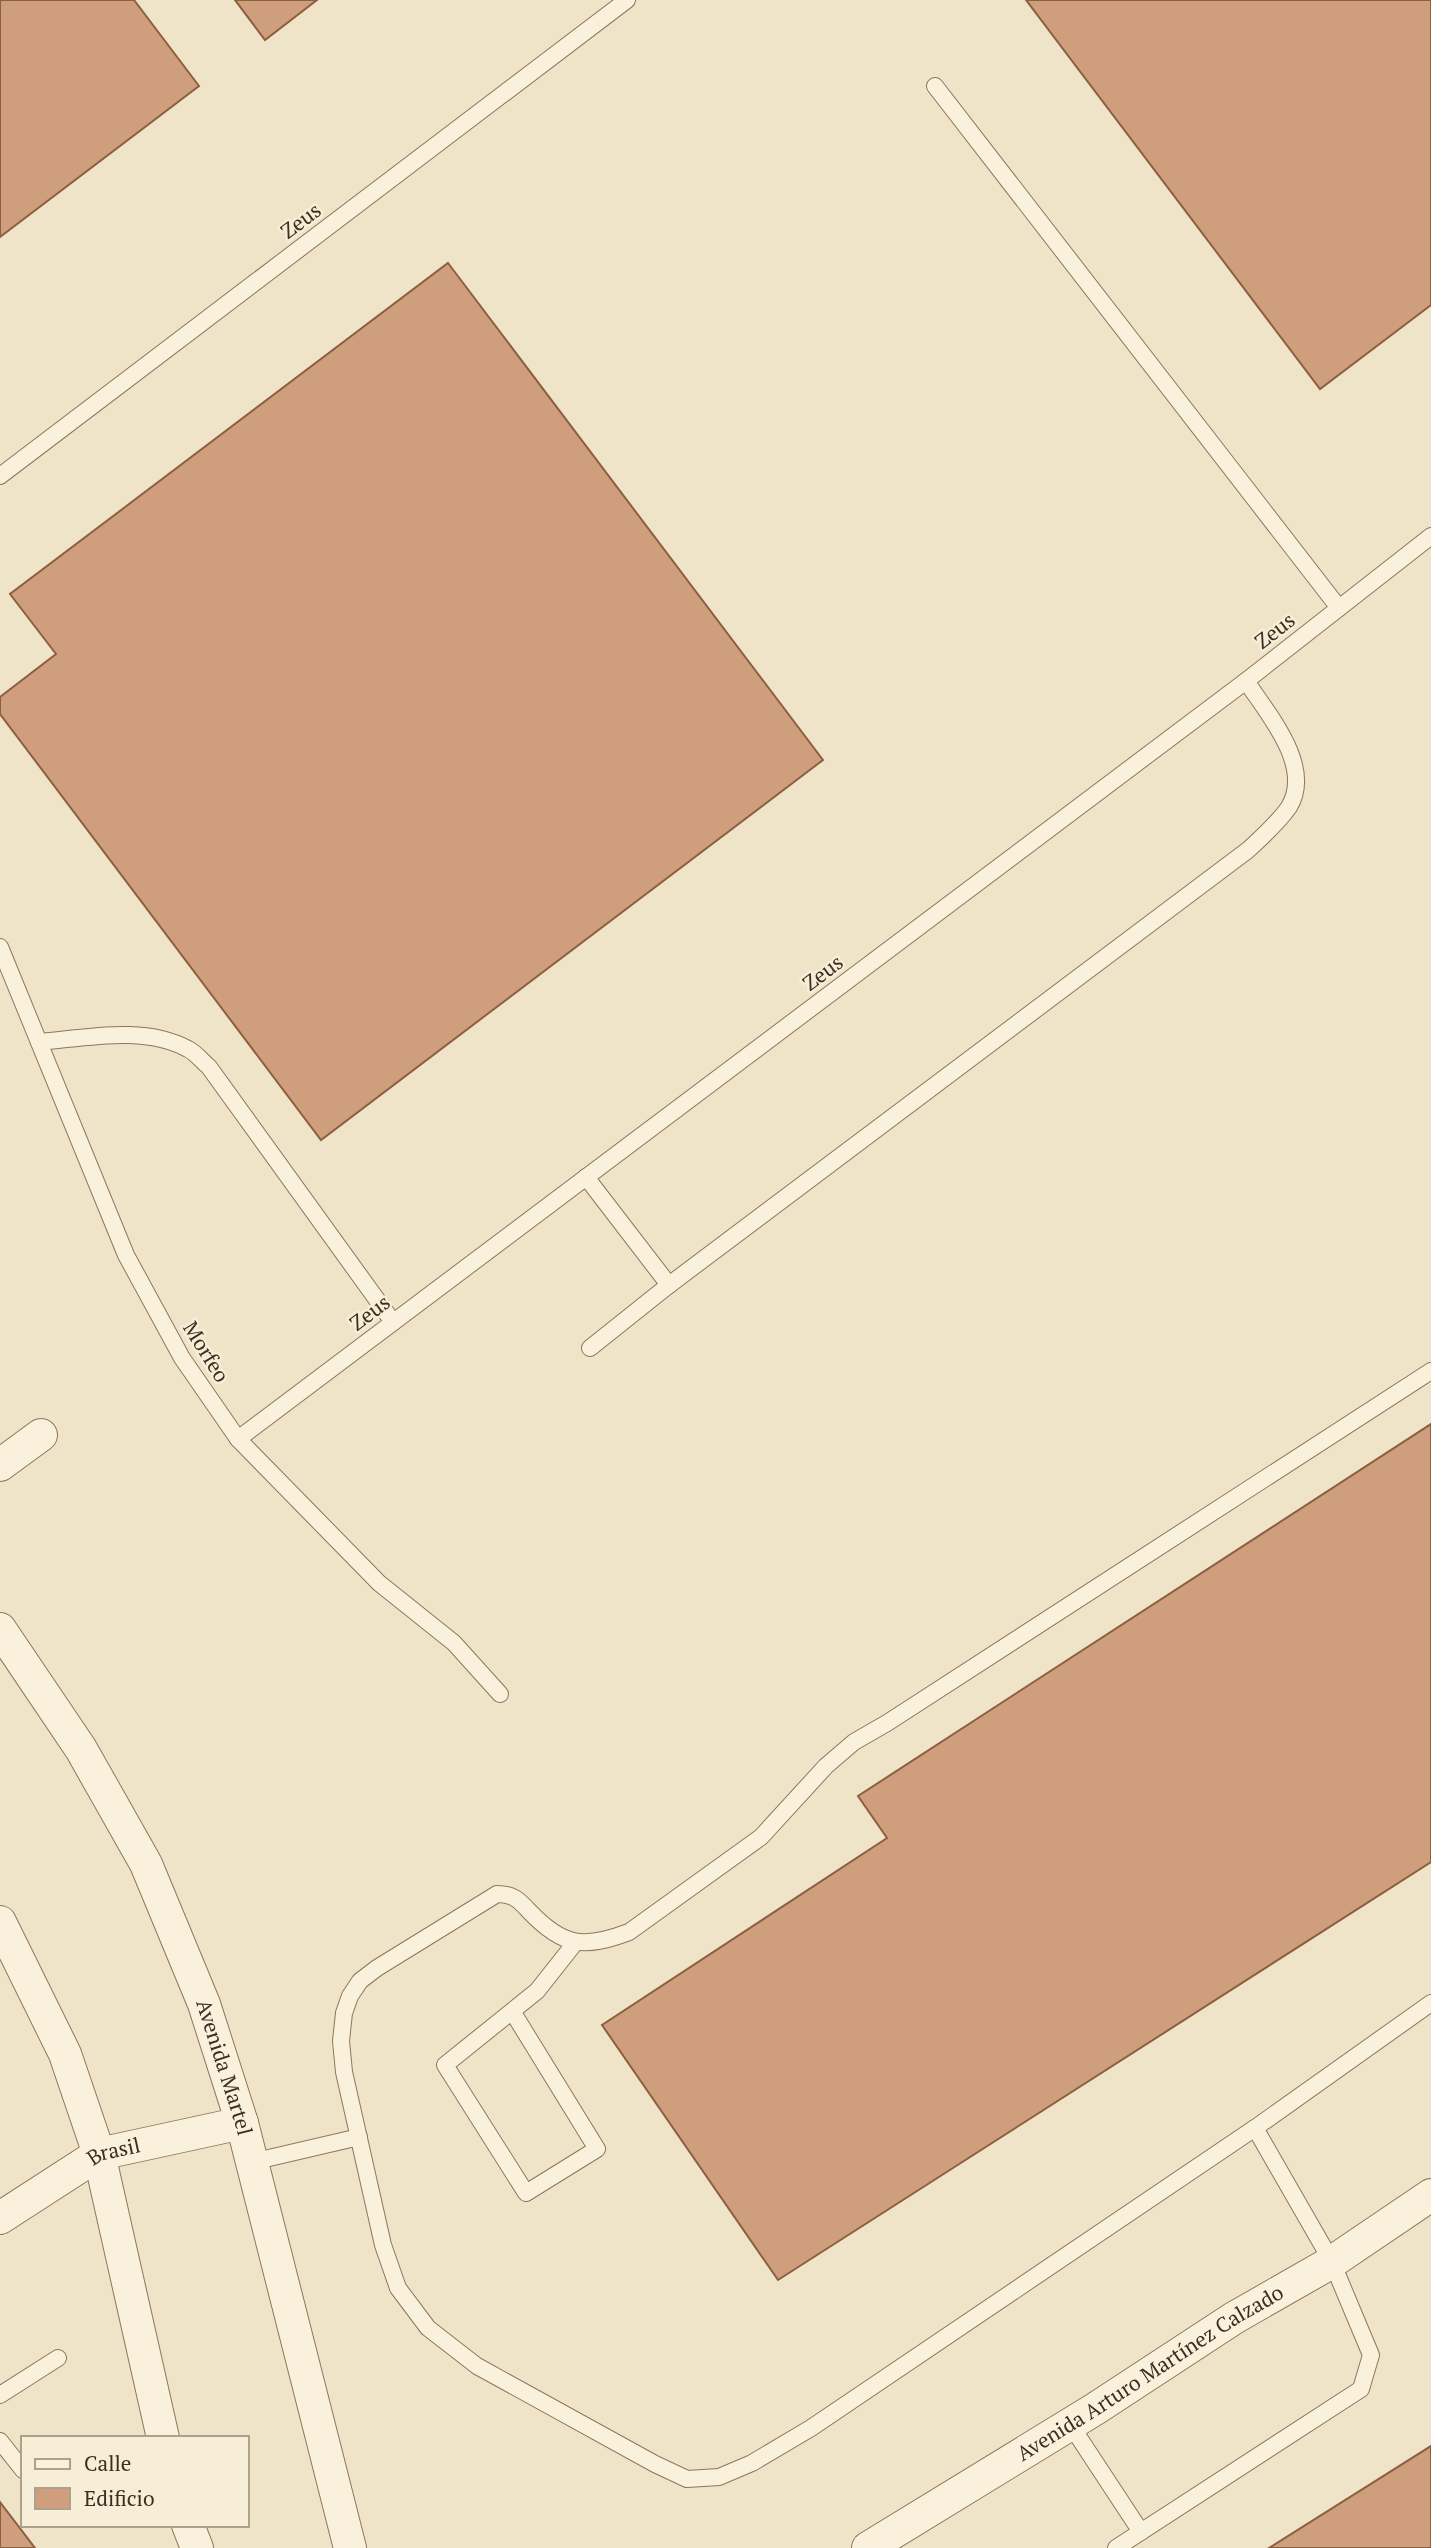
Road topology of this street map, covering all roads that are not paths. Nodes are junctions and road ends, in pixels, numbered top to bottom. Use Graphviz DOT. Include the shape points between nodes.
graph roads {
  1 [pos="627,0"];
  2 [pos="935,86"];
  3 [pos="0,476"];
  4 [pos="1431,536"];
  5 [pos="1339,608"];
  6 [pos="1246,681"];
  7 [pos="0,947"];
  8 [pos="39,1042"];
  9 [pos="586,1177"];
  10 [pos="669,1285"];
  11 [pos="393,1322"];
  12 [pos="590,1348"];
  13 [pos="1431,1371"];
  14 [pos="41,1435"];
  15 [pos="238,1439"];
  16 [pos="0,1465"];
  17 [pos="0,1629"];
  18 [pos="500,1694"];
  19 [pos="0,1922"];
  20 [pos="575,1942"];
  21 [pos="1431,2003"];
  22 [pos="512,2011"];
  23 [pos="242,2123"];
  24 [pos="1255,2128"];
  25 [pos="359,2137"];
  26 [pos="99,2154"];
  27 [pos="252,2162"];
  28 [pos="1426,2209"];
  29 [pos="0,2218"];
  30 [pos="1332,2262"];
  31 [pos="58,2358"];
  32 [pos="0,2395"];
  33 [pos="1070,2424"];
  34 [pos="163,2436"];
  35 [pos="0,2441"];
  36 [pos="21,2467"];
  37 [pos="189,2527"];
  38 [pos="1142,2532"];
  39 [pos="197,2548"];
  40 [pos="349,2548"];
  41 [pos="868,2548"];
  42 [pos="1116,2548"];
  1 -- 3 [label="lane, Zeus"];
  2 -- 5 [label="lane"];
  4 -- 5 [label="lane, Zeus"];
  5 -- 6 [label="lane, Zeus"];
  6 -- 9 [label="lane, Zeus"];
  6 -- 10 [label="lane" via="1285,740 1293,762 1296,783 1290,804 1274,826"];
  7 -- 8 [label="lane, Morfeo"];
  8 -- 11 [label="lane" via="123,1035 153,1037 191,1050 208,1067"];
  8 -- 15 [label="lane, Morfeo" via="126,1255 182,1358"];
  9 -- 10 [label="lane"];
  9 -- 11 [label="lane, Zeus"];
  10 -- 12 [label="lane"];
  11 -- 15 [label="lane, Zeus"];
  13 -- 20 [label="lane" via="854,1742 761,1837 629,1932 604,1941"];
  14 -- 16 [label="street"];
  15 -- 18 [label="lane, Morfeo" via="379,1583 454,1643"];
  17 -- 23 [label="street, Avenida Martel" via="82,1749 146,1864 204,2004"];
  19 -- 26 [label="street" via="65,2054"];
  20 -- 22 [label="lane" via="537,1991"];
  20 -- 25 [label="lane" via="545,1928 517,1898 497,1894 360,1981 344,2013 341,2041"];
  21 -- 24 [label="lane"];
  22 -- 22 [label="lane" via="445,2065 526,2193 597,2149"];
  23 -- 26 [label="street, Brasil"];
  23 -- 27 [label="street, Avenida Martel"];
  24 -- 25 [label="lane" via="811,2428 719,2477 687,2479 477,2366 428,2329 394,2277"];
  24 -- 30 [label="lane"];
  25 -- 27 [label="lane"];
  26 -- 29 [label="street, Brasil"];
  26 -- 34 [label="street"];
  27 -- 40 [label="street, Avenida Martel"];
  28 -- 30 [label="street, Avenida Arturo Martínez Calzado"];
  30 -- 33 [label="street, Avenida Arturo Martínez Calzado" via="1234,2318"];
  30 -- 38 [label="lane" via="1371,2355 1361,2389"];
  31 -- 32 [label="lane"];
  33 -- 38 [label="lane"];
  33 -- 41 [label="street, Avenida Arturo Martínez Calzado"];
  35 -- 36 [label="lane"];
  37 -- 39 [label="street"];
  38 -- 42 [label="lane"];
}
